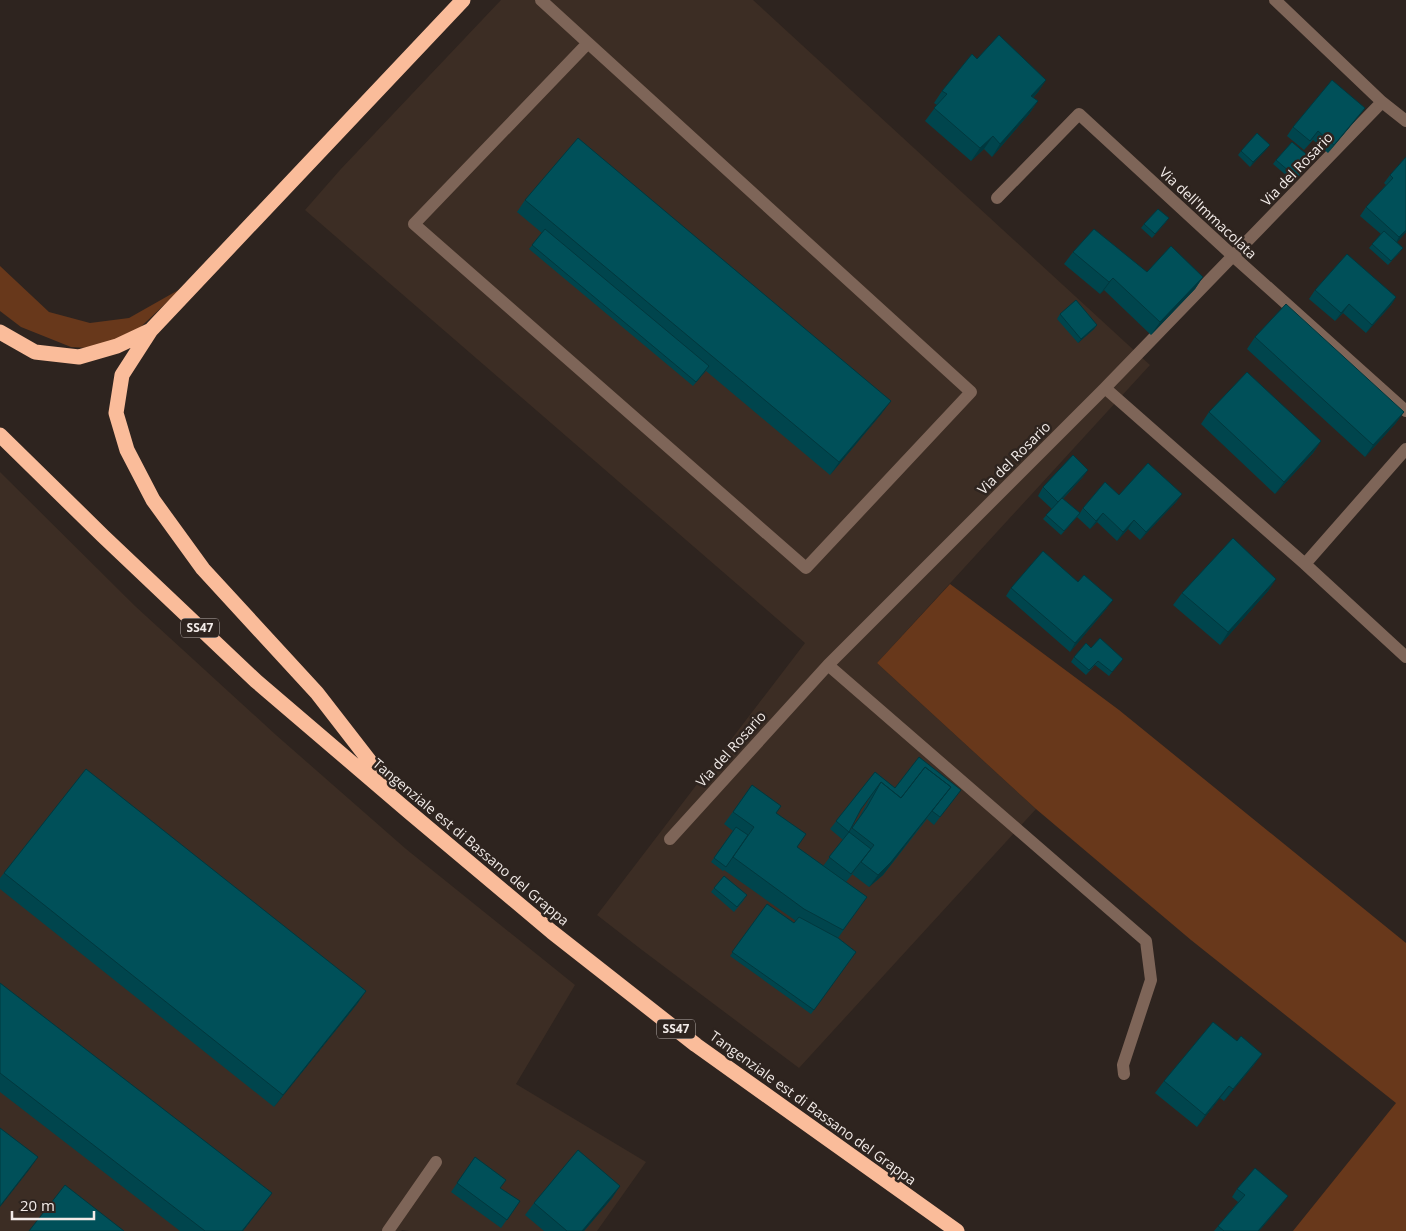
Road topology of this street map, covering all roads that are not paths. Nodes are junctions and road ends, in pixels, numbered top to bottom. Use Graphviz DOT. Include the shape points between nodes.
graph roads {
  1 [pos="463,0"];
  2 [pos="541,0"];
  3 [pos="1275,0"];
  4 [pos="588,43"];
  5 [pos="1382,102"];
  6 [pos="1406,121"];
  7 [pos="998,198"];
  8 [pos="1233,256"];
  9 [pos="152,330"];
  10 [pos="0,332"];
  11 [pos="1105,388"];
  12 [pos="1406,412"];
  13 [pos="0,436"];
  14 [pos="1406,449"];
  15 [pos="1305,564"];
  16 [pos="1406,657"];
  17 [pos="828,665"];
  18 [pos="408,811"];
  19 [pos="670,839"];
  20 [pos="1124,1074"];
  21 [pos="436,1162"];
  22 [pos="388,1231"];
  23 [pos="957,1231"];
  1 -- 9 [label="highway"];
  2 -- 4 [label="street"];
  3 -- 5 [label="street"];
  4 -- 4 [label="street" via="414,224 806,568 971,392"];
  5 -- 6 [label="street"];
  5 -- 8 [label="street, Via del Rosario"];
  7 -- 8 [label="street, Via dell'Immacolata" via="1079,114"];
  8 -- 11 [label="street, Via del Rosario"];
  8 -- 12 [label="street, Via dell'Immacolata"];
  9 -- 10 [label="highway" via="117,346 79,356 35,352"];
  9 -- 18 [label="highway" via="122,376 116,413 127,450 153,500 203,569 317,693"];
  11 -- 15 [label="street"];
  11 -- 17 [label="street, Via del Rosario"];
  13 -- 18 [label="highway, Tangenziale est di Bassano del Grappa / SS47" via="256,681"];
  14 -- 15 [label="street"];
  15 -- 16 [label="street"];
  17 -- 19 [label="street, Via del Rosario"];
  17 -- 20 [label="street" via="1146,941 1151,980 1123,1065"];
  18 -- 23 [label="highway, Tangenziale est di Bassano del Grappa / SS47" via="552,932 696,1045"];
  21 -- 22 [label="street"];
}
